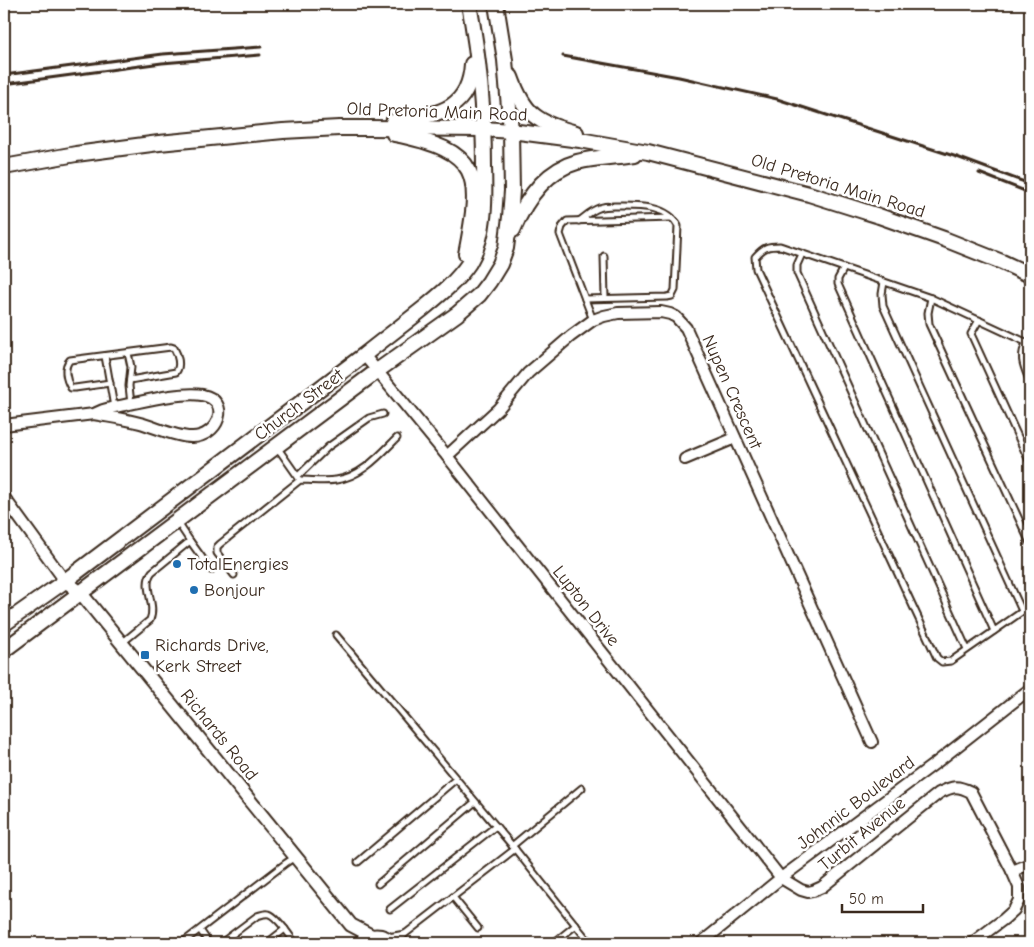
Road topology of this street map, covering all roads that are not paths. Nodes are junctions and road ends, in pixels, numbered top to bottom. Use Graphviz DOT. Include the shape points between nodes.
graph roads {
  1 [pos="496,4"];
  2 [pos="470,10"];
  3 [pos="505,60"];
  4 [pos="366,128"];
  5 [pos="484,129"];
  6 [pos="511,130"];
  7 [pos="643,151"];
  8 [pos="4,167"];
  9 [pos="672,218"];
  10 [pos="579,221"];
  11 [pos="506,248"];
  12 [pos="802,254"];
  13 [pos="604,256"];
  14 [pos="844,268"];
  15 [pos="463,272"];
  16 [pos="1030,274"];
  17 [pos="884,282"];
  18 [pos="605,298"];
  19 [pos="931,298"];
  20 [pos="585,299"];
  21 [pos="593,320"];
  22 [pos="979,320"];
  23 [pos="1029,343"];
  24 [pos="128,353"];
  25 [pos="364,355"];
  26 [pos="105,356"];
  27 [pos="377,370"];
  28 [pos="130,380"];
  29 [pos="1030,382"];
  30 [pos="110,383"];
  31 [pos="131,404"];
  32 [pos="114,407"];
  33 [pos="94,414"];
  34 [pos="383,414"];
  35 [pos="4,425"];
  36 [pos="397,438"];
  37 [pos="735,438"];
  38 [pos="276,446"];
  39 [pos="447,456"];
  40 [pos="685,458"];
  41 [pos="1030,463"];
  42 [pos="299,478"];
  43 [pos="4,500"];
  44 [pos="176,520"];
  45 [pos="190,541"];
  46 [pos="1030,543"];
  47 [pos="211,570"];
  48 [pos="234,575"];
  49 [pos="65,581"];
  50 [pos="80,592"];
  51 [pos="1030,606"];
  52 [pos="1022,611"];
  53 [pos="4,624"];
  54 [pos="994,631"];
  55 [pos="336,635"];
  56 [pos="122,643"];
  57 [pos="4,650"];
  58 [pos="968,650"];
  59 [pos="1030,689"];
  60 [pos="872,742"];
  61 [pos="456,779"];
  62 [pos="582,788"];
  63 [pos="475,802"];
  64 [pos="496,826"];
  65 [pos="514,847"];
  66 [pos="296,857"];
  67 [pos="358,862"];
  68 [pos="1030,864"];
  69 [pos="1012,871"];
  70 [pos="781,878"];
  71 [pos="378,884"];
  72 [pos="1030,884"];
  73 [pos="1019,887"];
  74 [pos="453,897"];
  75 [pos="390,909"];
  76 [pos="576,924"];
  77 [pos="351,925"];
  78 [pos="478,928"];
  79 [pos="200,930"];
  80 [pos="285,930"];
  81 [pos="405,934"];
  82 [pos="372,936"];
  83 [pos="389,940"];
  84 [pos="556,941"];
  85 [pos="182,943"];
  86 [pos="209,943"];
  87 [pos="221,943"];
  88 [pos="267,943"];
  89 [pos="295,943"];
  90 [pos="355,943"];
  91 [pos="360,943"];
  92 [pos="398,943"];
  93 [pos="590,943"];
  94 [pos="701,943"];
  95 [pos="972,943"];
  1 -- 3 [label="main road"];
  2 -- 4 [label="main road" via="471,75 468,89 459,101 438,113"];
  2 -- 5 [label="main road, Church Street"];
  3 -- 6 [label="main road, Church Street"];
  3 -- 7 [label="main road" via="519,98 534,115 556,127"];
  4 -- 5 [label="main road, Old Pretoria Main Road"];
  4 -- 8 [label="main road, Old Pretoria Main Road" via="275,132 158,143"];
  4 -- 15 [label="main road" via="431,143 454,153 466,165 474,185 474,203"];
  5 -- 6 [label="main road, Old Pretoria Main Road"];
  5 -- 15 [label="main road, Church Street" via="481,232"];
  6 -- 7 [label="main road, Old Pretoria Main Road"];
  6 -- 11 [label="main road, Church Street" via="511,201"];
  7 -- 11 [label="main road" via="577,162 556,172 540,185 526,204"];
  7 -- 16 [label="main road, Old Pretoria Main Road" via="852,207 944,238"];
  9 -- 10 [label="lane"];
  9 -- 10 [label="lane" via="651,207 607,206 596,208"];
  9 -- 18 [label="lane" via="678,226 674,294 668,297"];
  10 -- 20 [label="lane" via="567,221 560,234"];
  11 -- 27 [label="main road, Church Street" via="493,277 475,299"];
  12 -- 14 [label="lane"];
  12 -- 58 [label="lane" via="797,272"];
  12 -- 58 [label="lane" via="780,246 768,246 755,257 756,269 937,658 942,662 952,660"];
  13 -- 18 [label="lane"];
  14 -- 17 [label="lane"];
  14 -- 54 [label="lane" via="838,284"];
  15 -- 25 [label="main road, Church Street" via="446,290"];
  17 -- 19 [label="lane"];
  17 -- 52 [label="lane" via="883,306"];
  18 -- 20 [label="lane"];
  19 -- 22 [label="lane"];
  19 -- 46 [label="lane" via="929,324"];
  20 -- 21 [label="lane"];
  21 -- 37 [label="street, Nupen Crescent" via="633,312 661,312 678,318 686,328"];
  21 -- 39 [label="street, Nupen Crescent" via="521,379 498,409"];
  22 -- 23 [label="lane"];
  22 -- 41 [label="lane" via="971,334"];
  23 -- 29 [label="lane" via="1023,350 1022,359"];
  24 -- 26 [label="lane"];
  24 -- 28 [label="lane"];
  24 -- 28 [label="lane" via="174,348 179,366 176,372"];
  25 -- 27 [label="street, Lupton Drive"];
  25 -- 49 [label="main road, Church Street"];
  26 -- 30 [label="lane"];
  26 -- 30 [label="lane" via="70,360 66,367 69,385 75,388"];
  27 -- 38 [label="main road, Church Street"];
  27 -- 39 [label="street, Lupton Drive"];
  28 -- 31 [label="lane"];
  30 -- 32 [label="lane"];
  31 -- 32 [label="street"];
  31 -- 33 [label="street" via="188,394 202,395 214,399 219,405 219,416 210,432 191,437 128,419"];
  32 -- 33 [label="street"];
  33 -- 35 [label="street"];
  34 -- 42 [label="lane" via="369,418 328,447"];
  36 -- 42 [label="lane" via="354,475 322,481"];
  37 -- 40 [label="street"];
  37 -- 60 [label="street, Nupen Crescent"];
  38 -- 42 [label="lane"];
  38 -- 44 [label="main road, Church Street"];
  39 -- 70 [label="street, Lupton Drive"];
  42 -- 48 [label="lane" via="220,544 217,553"];
  43 -- 49 [label="street, Richards Road"];
  44 -- 45 [label="lane"];
  44 -- 50 [label="main road, Church Street"];
  45 -- 47 [label="lane"];
  45 -- 56 [label="lane" via="149,575 152,615"];
  49 -- 50 [label="street, Richards Road"];
  49 -- 53 [label="main road, Church Street"];
  50 -- 56 [label="street, Richards Road"];
  50 -- 57 [label="main road, Church Street"];
  51 -- 52 [label="lane"];
  52 -- 54 [label="lane"];
  54 -- 58 [label="lane"];
  55 -- 61 [label="lane"];
  56 -- 66 [label="street, Richards Road"];
  59 -- 70 [label="street, Johnnic Boulevard"];
  61 -- 63 [label="lane"];
  61 -- 67 [label="lane"];
  62 -- 65 [label="lane"];
  63 -- 64 [label="lane"];
  63 -- 71 [label="lane"];
  64 -- 65 [label="lane"];
  64 -- 75 [label="lane"];
  65 -- 74 [label="lane"];
  65 -- 76 [label="lane"];
  66 -- 77 [label="street, Richards Road"];
  66 -- 79 [label="lane"];
  68 -- 69 [label="street"];
  69 -- 70 [label="street, Turbit Avenue" via="971,792 951,787 813,892 801,890"];
  69 -- 73 [label="street"];
  70 -- 94 [label="street, Johnnic Boulevard"];
  72 -- 73 [label="street"];
  73 -- 95 [label="street" via="1014,910"];
  74 -- 78 [label="lane"];
  74 -- 81 [label="lane"];
  76 -- 84 [label="lane"];
  76 -- 93 [label="lane"];
  77 -- 82 [label="street, Richards Road"];
  77 -- 90 [label="street, Richards Road"];
  79 -- 85 [label="lane"];
  79 -- 86 [label="lane"];
  80 -- 87 [label="lane" via="275,918 263,914"];
  80 -- 88 [label="lane"];
  80 -- 89 [label="lane"];
  81 -- 83 [label="lane"];
  81 -- 92 [label="lane"];
  82 -- 83 [label="street" via="379,935"];
  82 -- 91 [label="street"];
}
